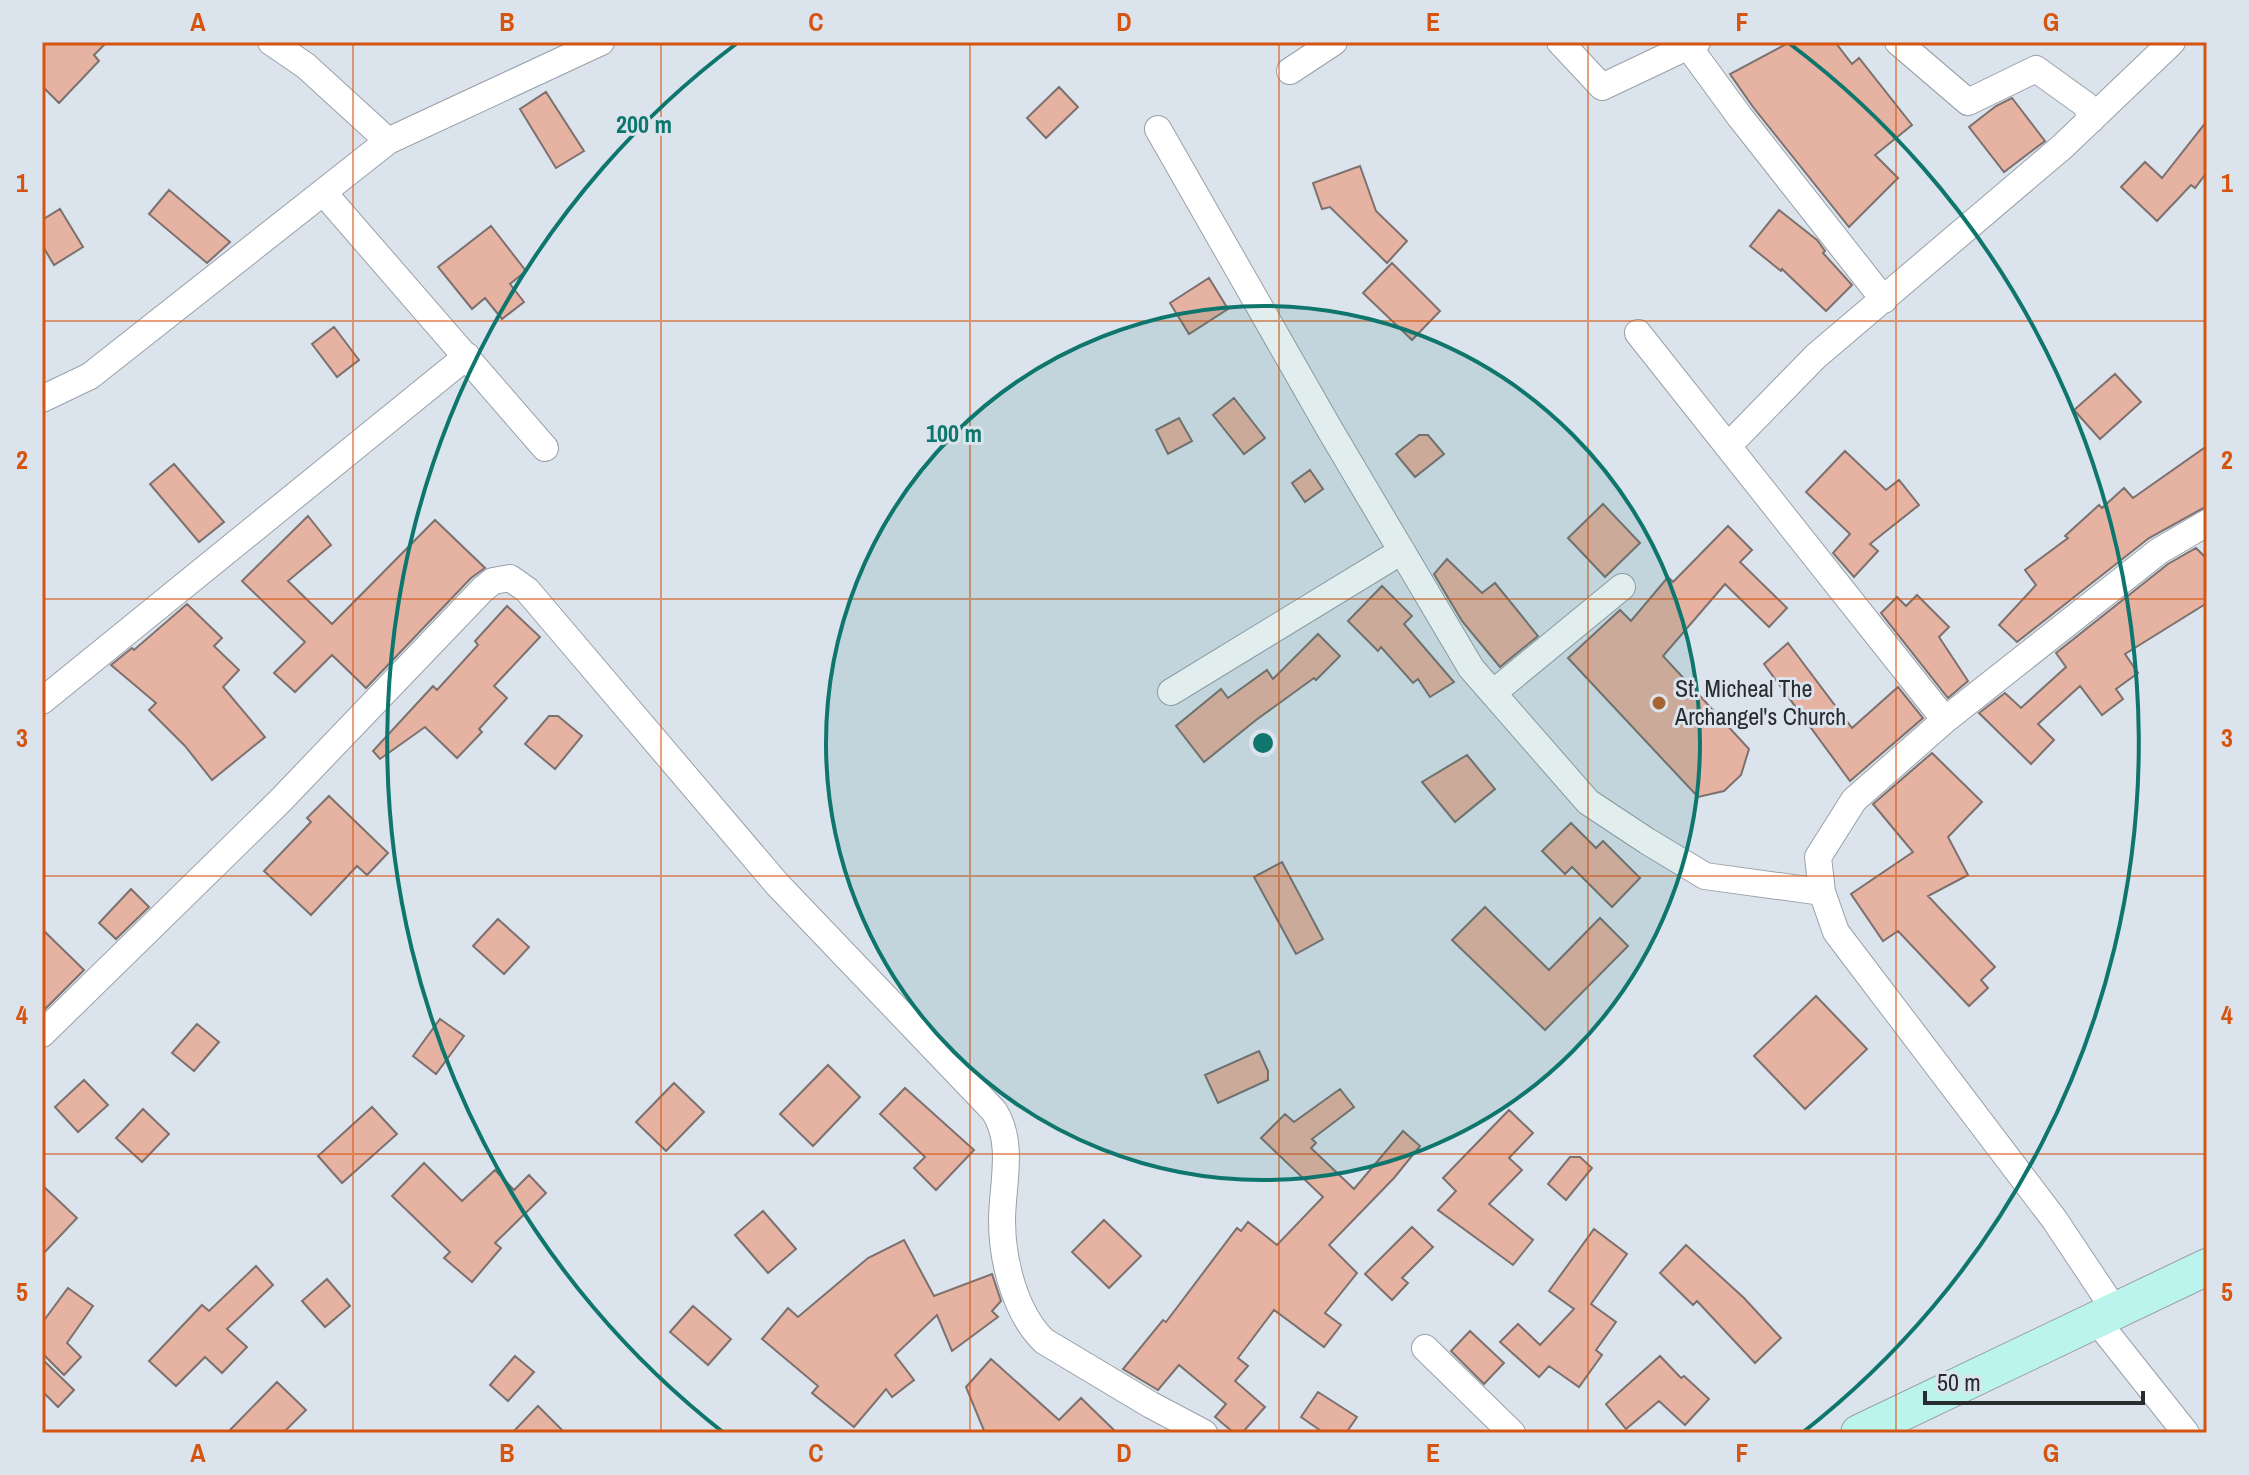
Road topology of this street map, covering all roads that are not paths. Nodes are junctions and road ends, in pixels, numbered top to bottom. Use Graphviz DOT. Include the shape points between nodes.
graph roads {
  1 [pos="271,42"];
  2 [pos="601,42"];
  3 [pos="1334,42"];
  4 [pos="1560,42"];
  5 [pos="1898,42"];
  6 [pos="2172,42"];
  7 [pos="1692,44"];
  8 [pos="1290,71"];
  9 [pos="2091,120"];
  10 [pos="1158,129"];
  11 [pos="388,141"];
  12 [pos="323,192"];
  13 [pos="1884,300"];
  14 [pos="1638,333"];
  15 [pos="467,356"];
  16 [pos="42,399"];
  17 [pos="1728,446"];
  18 [pos="545,448"];
  19 [pos="2207,523"];
  20 [pos="1402,551"];
  21 [pos="1622,587"];
  22 [pos="1171,692"];
  23 [pos="1493,693"];
  24 [pos="42,701"];
  25 [pos="1945,720"];
  26 [pos="1822,892"];
  27 [pos="42,1034"];
  28 [pos="2207,1267"];
  29 [pos="2106,1316"];
  30 [pos="1425,1348"];
  31 [pos="1204,1433"];
  32 [pos="1512,1433"];
  33 [pos="1859,1433"];
  34 [pos="2186,1433"];
  1 -- 11 [label="street" via="306,66"];
  2 -- 11 [label="street"];
  3 -- 8 [label="street"];
  4 -- 7 [label="street" via="1602,87"];
  5 -- 9 [label="street" via="1968,102 2036,69 2086,105"];
  6 -- 9 [label="street"];
  7 -- 13 [label="street" via="1740,117"];
  9 -- 13 [label="street"];
  10 -- 20 [label="street"];
  11 -- 12 [label="street"];
  12 -- 15 [label="street"];
  12 -- 16 [label="street" via="90,376"];
  13 -- 17 [label="street" via="1816,356"];
  14 -- 17 [label="street"];
  15 -- 18 [label="street"];
  15 -- 24 [label="street"];
  17 -- 25 [label="street"];
  19 -- 25 [label="street" via="2159,551"];
  20 -- 22 [label="street"];
  20 -- 23 [label="street" via="1471,668"];
  21 -- 23 [label="street"];
  23 -- 26 [label="street" via="1588,802 1647,841 1705,876"];
  25 -- 26 [label="street" via="1854,800 1818,857"];
  26 -- 29 [label="street" via="1836,932 2054,1219"];
  27 -- 31 [label="street" via="280,801 483,589 510,578 527,590 777,884 994,1111 1003,1127 1005,1150 1004,1251 1012,1283 1035,1331"];
  28 -- 29 [label="street"];
  29 -- 33 [label="street"];
  29 -- 34 [label="street"];
  30 -- 32 [label="street"];
}
